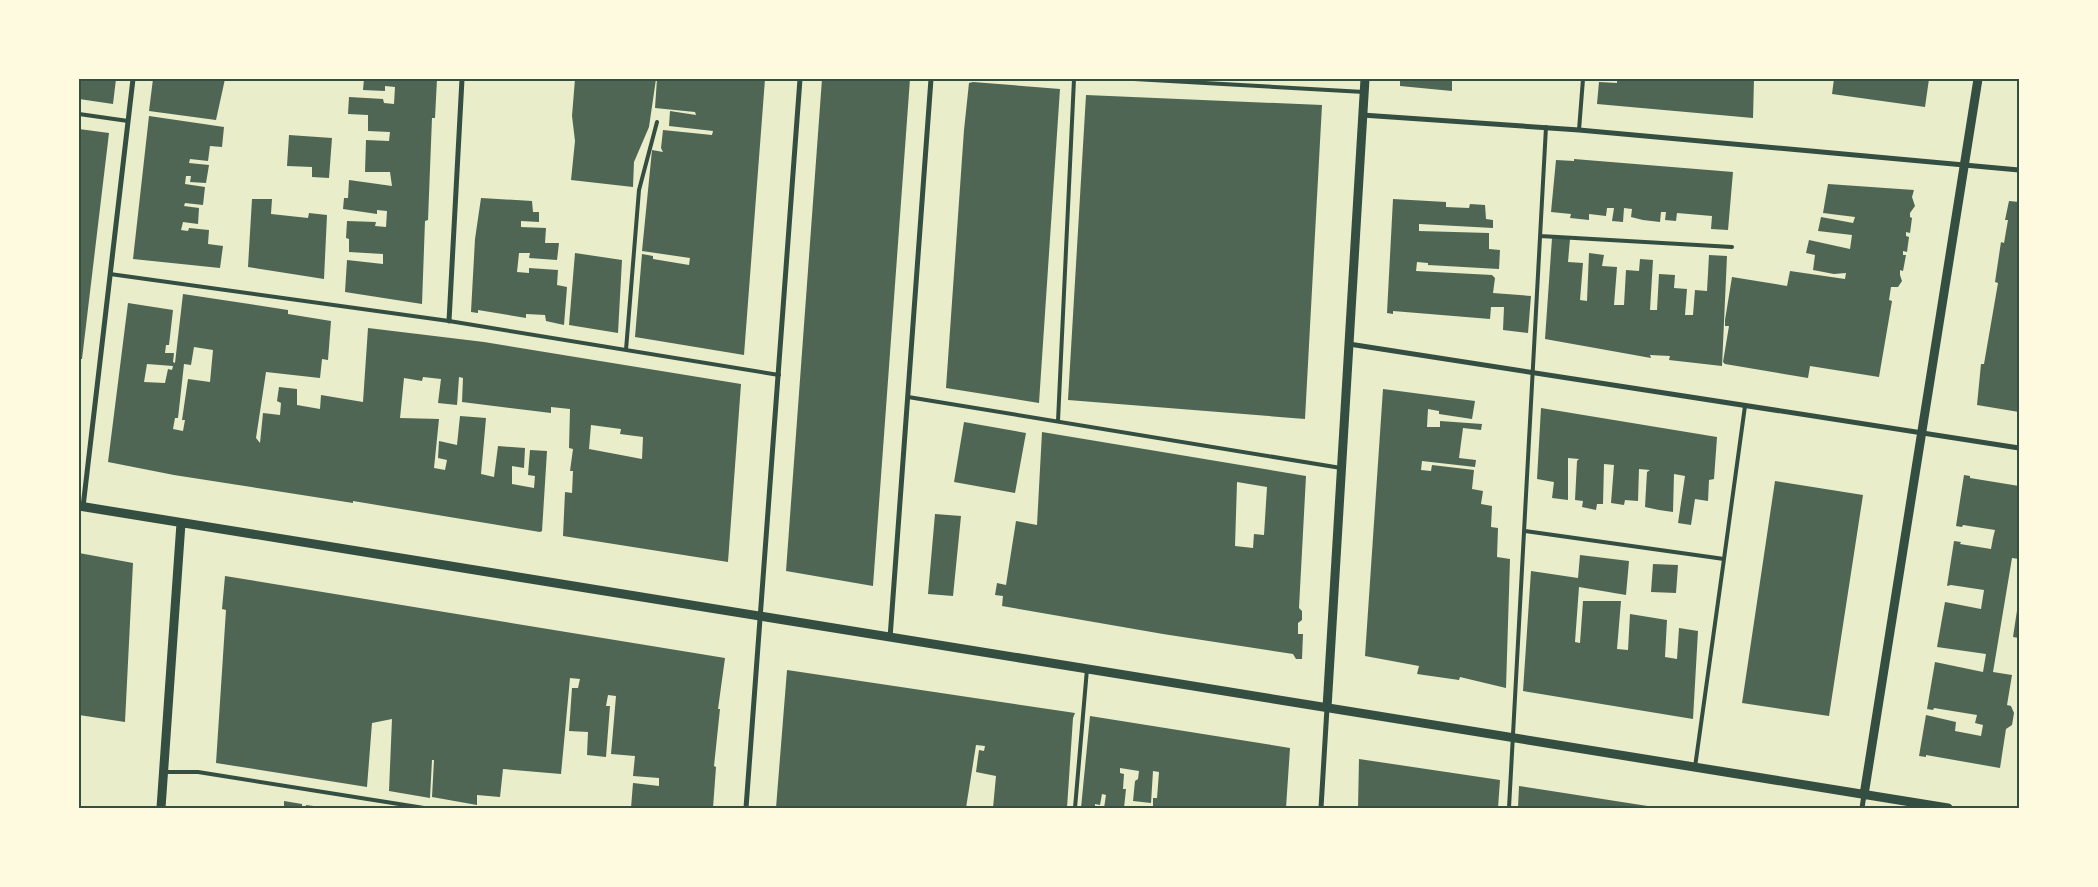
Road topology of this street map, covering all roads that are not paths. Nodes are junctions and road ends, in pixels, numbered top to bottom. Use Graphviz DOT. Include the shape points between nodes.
graph roads {
  1 [pos="134,79"];
  2 [pos="462,79"];
  3 [pos="800,79"];
  4 [pos="931,79"];
  5 [pos="1074,79"];
  6 [pos="1134,79"];
  7 [pos="1365,79"];
  8 [pos="1583,79"];
  9 [pos="1978,79"];
  10 [pos="1364,92"];
  11 [pos="79,114"];
  12 [pos="1362,115"];
  13 [pos="128,122"];
  14 [pos="657,122"];
  15 [pos="1546,127"];
  16 [pos="1579,130"];
  17 [pos="1964,165"];
  18 [pos="2019,170"];
  19 [pos="1540,236"];
  20 [pos="1732,247"];
  21 [pos="110,274"];
  22 [pos="448,321"];
  23 [pos="1349,344"];
  24 [pos="626,350"];
  25 [pos="1533,373"];
  26 [pos="779,375"];
  27 [pos="908,397"];
  28 [pos="1745,406"];
  29 [pos="1058,421"];
  30 [pos="1922,433"];
  31 [pos="2019,448"];
  32 [pos="1341,468"];
  33 [pos="81,507"];
  34 [pos="181,523"];
  35 [pos="1525,531"];
  36 [pos="1724,560"];
  37 [pos="762,617"];
  38 [pos="890,638"];
  39 [pos="1087,669"];
  40 [pos="1327,708"];
  41 [pos="1514,738"];
  42 [pos="1695,767"];
  43 [pos="164,772"];
  44 [pos="1864,795"];
  45 [pos="161,808"];
  46 [pos="424,808"];
  47 [pos="746,808"];
  48 [pos="1075,808"];
  49 [pos="1321,808"];
  50 [pos="1509,808"];
  51 [pos="1862,808"];
  52 [pos="1948,808"];
  1 -- 13 [label="street"];
  2 -- 22 [label="street"];
  3 -- 26 [label="street"];
  4 -- 27 [label="street"];
  5 -- 29 [label="lane"];
  6 -- 10 [label="lane"];
  7 -- 10 [label="street"];
  8 -- 16 [label="lane"];
  9 -- 17 [label="street"];
  10 -- 12 [label="street"];
  11 -- 13 [label="lane"];
  12 -- 15 [label="street"];
  12 -- 23 [label="street"];
  13 -- 21 [label="street"];
  14 -- 24 [label="lane" via="639,190"];
  15 -- 16 [label="street"];
  15 -- 19 [label="lane"];
  16 -- 17 [label="street"];
  17 -- 18 [label="street"];
  17 -- 30 [label="street"];
  19 -- 20 [label="lane"];
  19 -- 25 [label="lane"];
  21 -- 22 [label="lane"];
  21 -- 33 [label="street"];
  22 -- 24 [label="lane"];
  23 -- 25 [label="street"];
  23 -- 32 [label="street"];
  24 -- 26 [label="lane"];
  25 -- 28 [label="street"];
  25 -- 35 [label="lane"];
  26 -- 37 [label="street"];
  27 -- 29 [label="lane"];
  27 -- 38 [label="street"];
  28 -- 30 [label="street"];
  28 -- 36 [label="lane"];
  29 -- 32 [label="lane"];
  30 -- 31 [label="street"];
  30 -- 44 [label="street"];
  32 -- 40 [label="street"];
  33 -- 34 [label="street"];
  34 -- 37 [label="street"];
  34 -- 43 [label="street"];
  35 -- 36 [label="lane"];
  35 -- 41 [label="lane"];
  36 -- 42 [label="lane"];
  37 -- 38 [label="street"];
  37 -- 47 [label="street"];
  38 -- 39 [label="street"];
  39 -- 40 [label="street"];
  39 -- 48 [label="lane"];
  40 -- 41 [label="street"];
  40 -- 49 [label="street"];
  41 -- 42 [label="street"];
  41 -- 50 [label="lane"];
  42 -- 44 [label="street"];
  43 -- 45 [label="street"];
  43 -- 46 [label="lane" via="203,773"];
  44 -- 51 [label="street"];
  44 -- 52 [label="street"];
}
